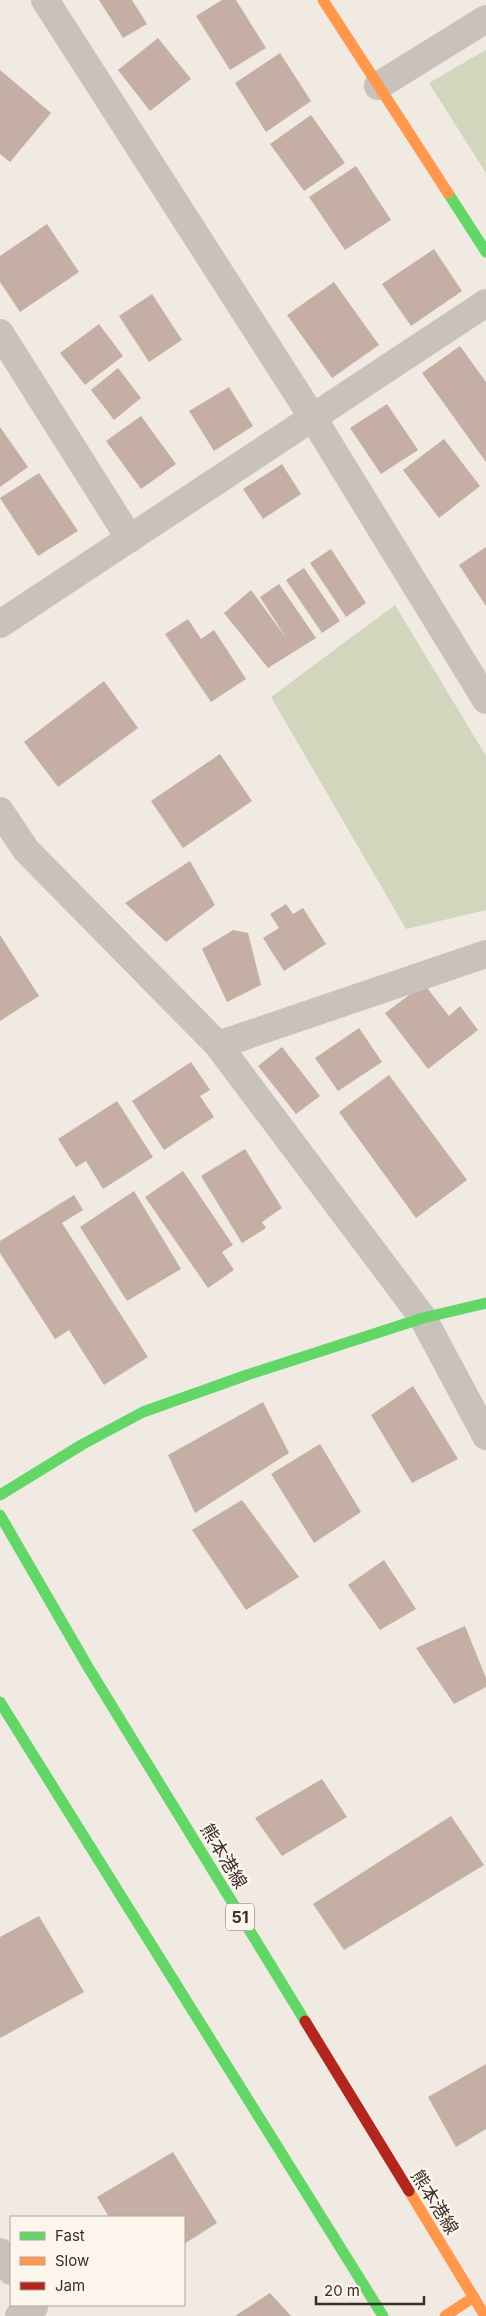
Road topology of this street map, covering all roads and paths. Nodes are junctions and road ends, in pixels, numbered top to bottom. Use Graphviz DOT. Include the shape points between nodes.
graph roads {
  1 [pos="44,0"];
  2 [pos="323,0"];
  3 [pos="486,19"];
  4 [pos="378,86"];
  5 [pos="486,252"];
  6 [pos="486,303"];
  7 [pos="0,333"];
  8 [pos="313,418"];
  9 [pos="130,538"];
  10 [pos="0,624"];
  11 [pos="486,700"];
  12 [pos="0,811"];
  13 [pos="486,954"];
  14 [pos="218,1045"];
  15 [pos="486,1303"];
  16 [pos="423,1318"];
  17 [pos="486,1436"];
  18 [pos="0,1495"];
  19 [pos="0,1515"];
  20 [pos="0,1702"];
  21 [pos="0,2252"];
  22 [pos="10,2268"];
  23 [pos="481,2301"];
  24 [pos="383,2316"];
  25 [pos="445,2316"];
  1 -- 8 [label="street"];
  2 -- 4 [label="main road"];
  3 -- 4 [label="street"];
  4 -- 5 [label="main road"];
  6 -- 8 [label="street"];
  7 -- 9 [label="street"];
  8 -- 9 [label="street"];
  8 -- 11 [label="street"];
  9 -- 10 [label="street"];
  12 -- 14 [label="street" via="26,850"];
  13 -- 14 [label="street"];
  14 -- 16 [label="street"];
  15 -- 16 [label="main road"];
  16 -- 17 [label="street"];
  16 -- 18 [label="main road" via="142,1412"];
  19 -- 23 [label="main road, 熊本港線 / 51" via="88,1667"];
  20 -- 24 [label="main road"];
  21 -- 22 [label="street"];
  23 -- 25 [label="main road"];
}
